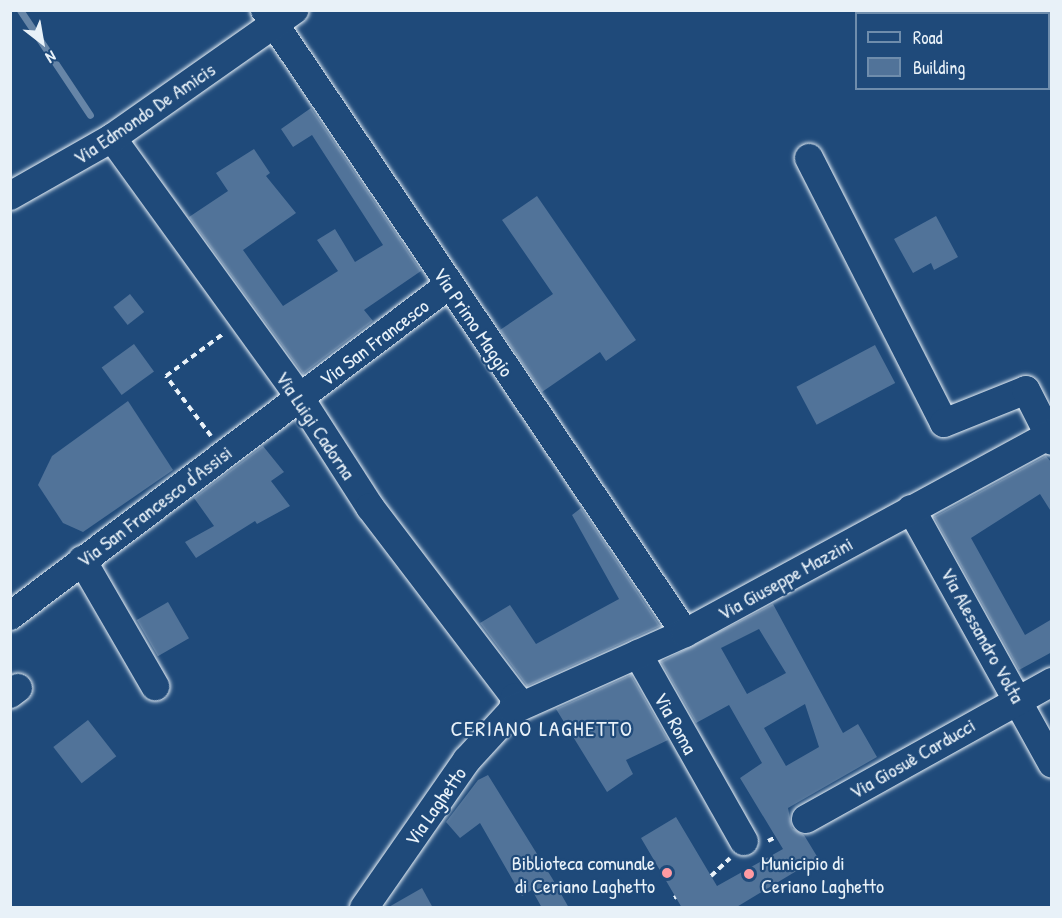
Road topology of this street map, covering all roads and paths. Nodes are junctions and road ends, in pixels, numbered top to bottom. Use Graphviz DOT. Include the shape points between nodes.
graph roads {
  1 [pos="277,15"];
  2 [pos="112,138"];
  3 [pos="809,158"];
  4 [pos="10,196"];
  5 [pos="448,285"];
  6 [pos="243,319"];
  7 [pos="300,398"];
  8 [pos="1051,437"];
  9 [pos="224,454"];
  10 [pos="911,509"];
  11 [pos="82,560"];
  12 [pos="10,616"];
  13 [pos="685,633"];
  14 [pos="638,654"];
  15 [pos="1052,682"];
  16 [pos="155,686"];
  17 [pos="1018,698"];
  18 [pos="513,710"];
  19 [pos="1052,763"];
  20 [pos="806,819"];
  21 [pos="744,842"];
  22 [pos="366,906"];
  1 -- 2 [label="street, Via Edmondo De Amicis"];
  1 -- 5 [label="street, Via Primo Maggio"];
  2 -- 4 [label="street, Via Edmondo De Amicis"];
  2 -- 6 [label="street, Via Luigi Cadorna"];
  3 -- 8 [label="street" via="944,423 1026,390"];
  5 -- 7 [label="street, Via San Francesco"];
  5 -- 13 [label="street, Via Primo Maggio"];
  6 -- 7 [label="street, Via Luigi Cadorna"];
  6 -- 9 [label="path" via="166,376"];
  7 -- 9 [label="street, Via San Francesco d'Assisi"];
  7 -- 18 [label="street, Via Luigi Cadorna" via="370,507 515,697"];
  8 -- 10 [label="street, Via Giuseppe Mazzini"];
  9 -- 11 [label="street, Via San Francesco d'Assisi"];
  10 -- 13 [label="street, Via Giuseppe Mazzini"];
  10 -- 17 [label="street, Via Alessandro Volta"];
  11 -- 12 [label="street, Via San Francesco d'Assisi"];
  11 -- 16 [label="street"];
  13 -- 14 [label="street, Via Giuseppe Mazzini"];
  14 -- 18 [label="street, Via Giuseppe Mazzini"];
  14 -- 21 [label="street, Via Roma"];
  15 -- 17 [label="street, Via Giosuè Carducci"];
  17 -- 19 [label="street, Via Alessandro Volta"];
  17 -- 20 [label="street, Via Giosuè Carducci"];
  18 -- 22 [label="street, Via Laghetto" via="467,760"];
}
